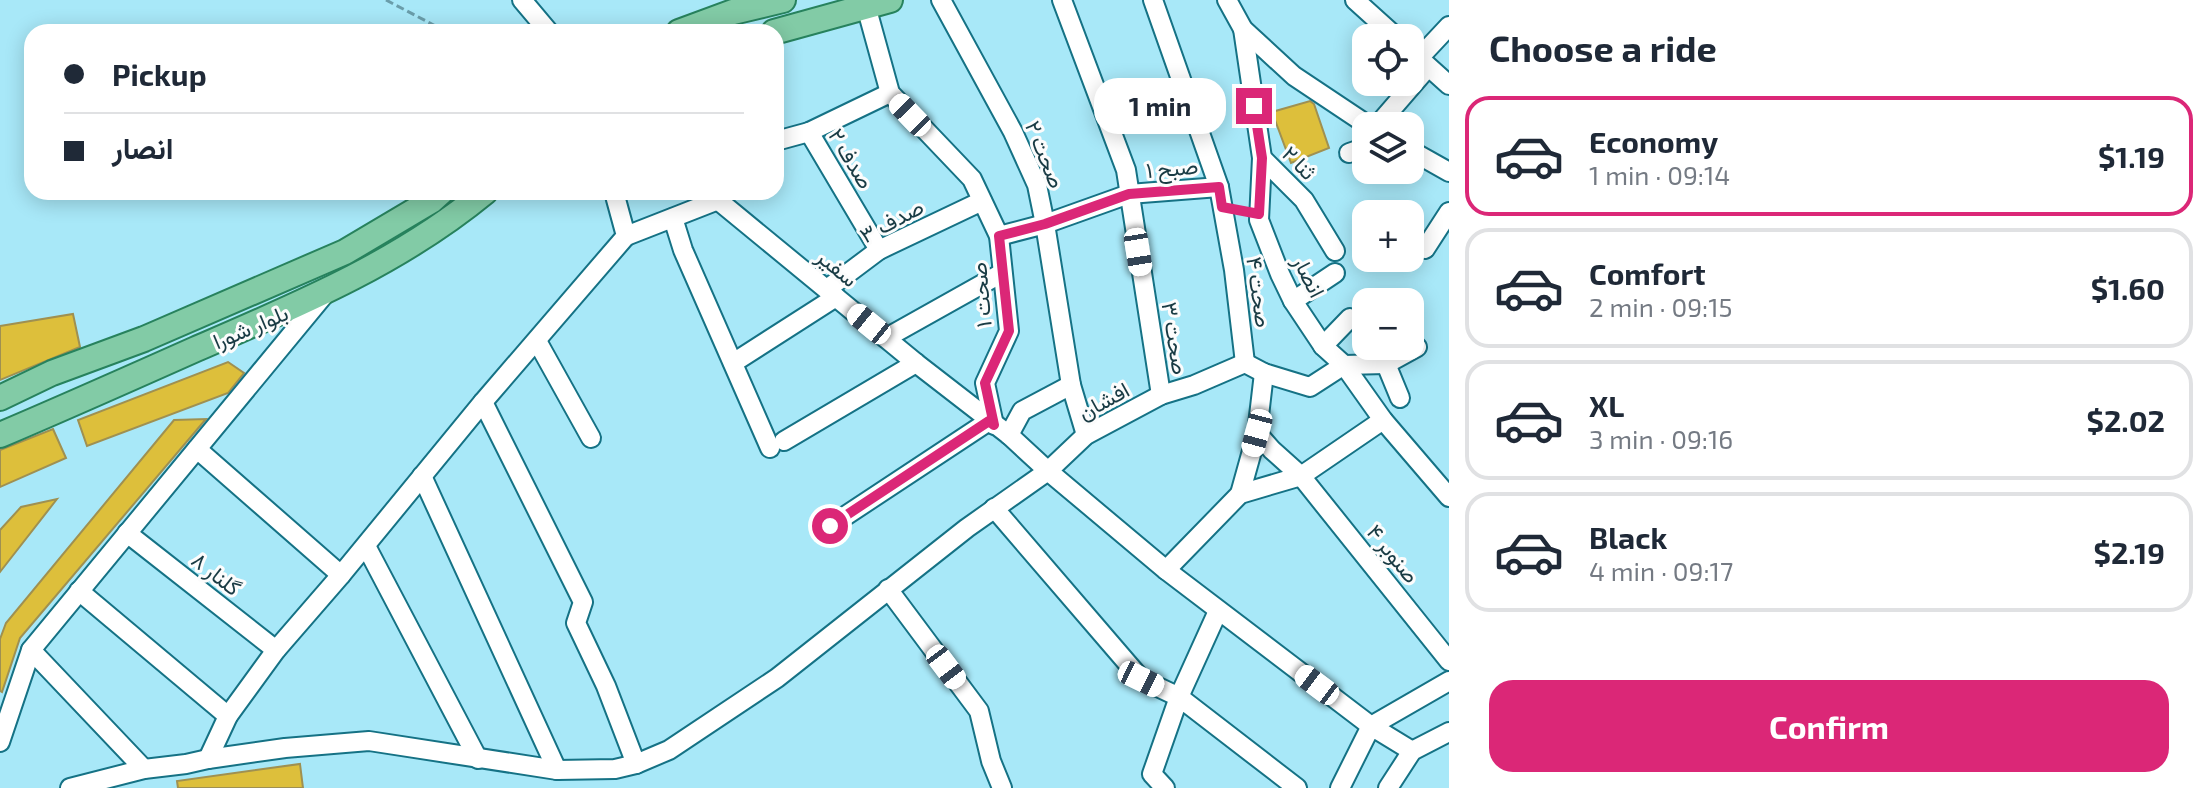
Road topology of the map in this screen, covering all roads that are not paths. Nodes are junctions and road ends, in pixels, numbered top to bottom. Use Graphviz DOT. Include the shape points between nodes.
graph roads {
  1 [pos="522,0"];
  2 [pos="783,0"];
  3 [pos="941,0"];
  4 [pos="1062,0"];
  5 [pos="1153,0"];
  6 [pos="1227,0"];
  7 [pos="874,2"];
  8 [pos="1367,4"];
  9 [pos="542,24"];
  10 [pos="701,24"];
  11 [pos="1385,24"];
  12 [pos="1449,26"];
  13 [pos="784,29"];
  14 [pos="1243,29"];
  15 [pos="1424,53"];
  16 [pos="1424,62"];
  17 [pos="1449,85"];
  18 [pos="890,93"];
  19 [pos="1352,115"];
  20 [pos="809,132"];
  21 [pos="784,139"];
  22 [pos="1262,158"];
  23 [pos="1424,158"];
  24 [pos="1449,172"];
  25 [pos="1219,187"];
  26 [pos="1129,194"];
  27 [pos="432,200"];
  28 [pos="476,200"];
  29 [pos="616,200"];
  30 [pos="706,200"];
  31 [pos="718,200"];
  32 [pos="982,201"];
  33 [pos="1222,207"];
  34 [pos="1449,213"];
  35 [pos="1259,214"];
  36 [pos="673,218"];
  37 [pos="1045,224"];
  38 [pos="626,236"];
  39 [pos="999,236"];
  40 [pos="1425,249"];
  41 [pos="879,250"];
  42 [pos="1335,251"];
  43 [pos="1002,273"];
  44 [pos="1335,273"];
  45 [pos="326,292"];
  46 [pos="831,293"];
  47 [pos="1293,301"];
  48 [pos="1350,318"];
  49 [pos="886,338"];
  50 [pos="537,341"];
  51 [pos="1323,346"];
  52 [pos="1393,360"];
  53 [pos="733,363"];
  54 [pos="916,363"];
  55 [pos="1245,363"];
  56 [pos="1386,364"];
  57 [pos="1344,365"];
  58 [pos="52,373"];
  59 [pos="1264,373"];
  60 [pos="1071,385"];
  61 [pos="1161,395"];
  62 [pos="0,398"];
  63 [pos="1400,398"];
  64 [pos="483,402"];
  65 [pos="62,407"];
  66 [pos="1383,420"];
  67 [pos="997,427"];
  68 [pos="1257,433"];
  69 [pos="0,435"];
  70 [pos="1086,435"];
  71 [pos="591,438"];
  72 [pos="197,449"];
  73 [pos="1048,471"];
  74 [pos="422,476"];
  75 [pos="1301,476"];
  76 [pos="1240,494"];
  77 [pos="1449,497"];
  78 [pos="994,508"];
  79 [pos="830,526"];
  80 [pos="127,533"];
  81 [pos="366,546"];
  82 [pos="1166,570"];
  83 [pos="341,575"];
  84 [pos="888,589"];
  85 [pos="79,591"];
  86 [pos="1218,611"];
  87 [pos="31,650"];
  88 [pos="276,650"];
  89 [pos="1449,661"];
  90 [pos="1449,681"];
  91 [pos="1179,697"];
  92 [pos="228,716"];
  93 [pos="1371,726"];
  94 [pos="1449,732"];
  95 [pos="0,742"];
  96 [pos="1412,751"];
  97 [pos="208,759"];
  98 [pos="478,759"];
  99 [pos="636,764"];
  100 [pos="144,769"];
  101 [pos="557,770"];
  102 [pos="1154,783"];
  103 [pos="70,788"];
  104 [pos="1002,788"];
  105 [pos="1297,788"];
  106 [pos="1340,788"];
  107 [pos="1388,788"];
  1 -- 9 [label="street"];
  2 -- 10 [label="main road"];
  3 -- 37 [label="street, صحت ۲" via="1013,132 1037,185"];
  4 -- 26 [label="street, صحت ۳" via="1126,170"];
  5 -- 25 [label="street, صحت ۴"];
  6 -- 14 [label="street"];
  7 -- 13 [label="main road"];
  7 -- 18 [label="street, صحت ۱"];
  8 -- 11 [label="street"];
  12 -- 15 [label="street"];
  14 -- 19 [label="street" via="1294,76"];
  14 -- 22 [label="street, انصار"];
  16 -- 17 [label="street"];
  18 -- 20 [label="street"];
  18 -- 32 [label="street, صحت ۱" via="972,179"];
  20 -- 21 [label="street"];
  20 -- 41 [label="street, صدف ۲"];
  22 -- 35 [label="street, انصار"];
  22 -- 42 [label="street, ثنا ۲" via="1304,200"];
  23 -- 24 [label="street"];
  25 -- 26 [label="street, صبح ۱"];
  25 -- 33 [label="street, صحت ۴"];
  26 -- 37 [label="street, صبح ۱"];
  26 -- 61 [label="street, صحت ۳"];
  27 -- 58 [label="main road, بلوار شورا" via="345,252"];
  28 -- 45 [label="main road, بلوار شورا" via="410,247"];
  29 -- 38 [label="street"];
  30 -- 36 [label="street"];
  31 -- 46 [label="street, سفیر"];
  32 -- 39 [label="street, صحت ۱"];
  32 -- 41 [label="street, صدف ۳"];
  33 -- 35 [label="street"];
  33 -- 55 [label="street, صحت ۴"];
  34 -- 40 [label="street"];
  35 -- 47 [label="street, انصار"];
  36 -- 38 [label="street"];
  36 -- 53 [label="street"];
  37 -- 39 [label="street, صبح ۱"];
  37 -- 60 [label="street, صحت ۲"];
  38 -- 50 [label="street"];
  39 -- 43 [label="street, صحت ۱"];
  41 -- 46 [label="street, صدف ۳"];
  43 -- 49 [label="street"];
  43 -- 67 [label="street, صحت ۱" via="1009,331 985,383"];
  44 -- 47 [label="street"];
  45 -- 65 [label="main road, بلوار شورا"];
  45 -- 72 [label="street"];
  46 -- 49 [label="street, سفیر"];
  46 -- 53 [label="street, صدف ۳"];
  47 -- 51 [label="street, انصار"];
  48 -- 51 [label="street"];
  49 -- 54 [label="street, سفیر"];
  50 -- 64 [label="street"];
  50 -- 71 [label="street"];
  51 -- 57 [label="street, انصار"];
  52 -- 56 [label="street"];
  53 -- 54 [label="street" via="777,445"];
  54 -- 67 [label="street, سفیر"];
  55 -- 59 [label="street"];
  55 -- 61 [label="street, افشان"];
  56 -- 57 [label="street"];
  56 -- 63 [label="street"];
  57 -- 59 [label="street" via="1310,387"];
  57 -- 66 [label="street, انصار"];
  58 -- 62 [label="main road, بلوار شورا"];
  58 -- 65 [label="main road"];
  59 -- 68 [label="street"];
  60 -- 67 [label="street"];
  60 -- 70 [label="street, صحت ۲"];
  61 -- 70 [label="street, افشان"];
  64 -- 74 [label="street"];
  64 -- 99 [label="street" via="583,602 576,623"];
  65 -- 69 [label="main road, بلوار شورا"];
  66 -- 75 [label="street"];
  66 -- 77 [label="street, انصار"];
  67 -- 73 [label="street, سفیر"];
  67 -- 79 [label="street"];
  68 -- 75 [label="street, صنوبر ۴"];
  68 -- 76 [label="street"];
  70 -- 73 [label="street, افشان"];
  72 -- 80 [label="street"];
  72 -- 83 [label="street"];
  73 -- 78 [label="street, افشان"];
  73 -- 82 [label="street, سفیر"];
  74 -- 81 [label="street"];
  74 -- 101 [label="street"];
  75 -- 76 [label="street"];
  75 -- 89 [label="street, صنوبر ۴"];
  76 -- 82 [label="street"];
  78 -- 84 [label="street, افشان"];
  78 -- 91 [label="street" via="1141,679"];
  80 -- 85 [label="street"];
  80 -- 88 [label="street, گلنار ۸"];
  81 -- 83 [label="street"];
  81 -- 98 [label="street"];
  82 -- 86 [label="street, سفیر"];
  83 -- 88 [label="street"];
  84 -- 99 [label="street, افشان" via="766,686 669,750"];
  84 -- 104 [label="street" via="979,711"];
  85 -- 87 [label="street"];
  85 -- 92 [label="street"];
  86 -- 91 [label="street"];
  86 -- 93 [label="street, سفیر"];
  87 -- 95 [label="street"];
  87 -- 100 [label="street"];
  88 -- 92 [label="street"];
  90 -- 93 [label="street"];
  91 -- 102 [label="street"];
  91 -- 105 [label="street"];
  92 -- 97 [label="street"];
  93 -- 96 [label="street, سفیر"];
  93 -- 106 [label="street"];
  94 -- 96 [label="street"];
  96 -- 107 [label="street"];
  97 -- 98 [label="street, افشان" via="369,741"];
  97 -- 100 [label="street, افشان"];
  98 -- 101 [label="street, افشان"];
  99 -- 101 [label="street, افشان"];
  100 -- 103 [label="street, افشان"];
}
